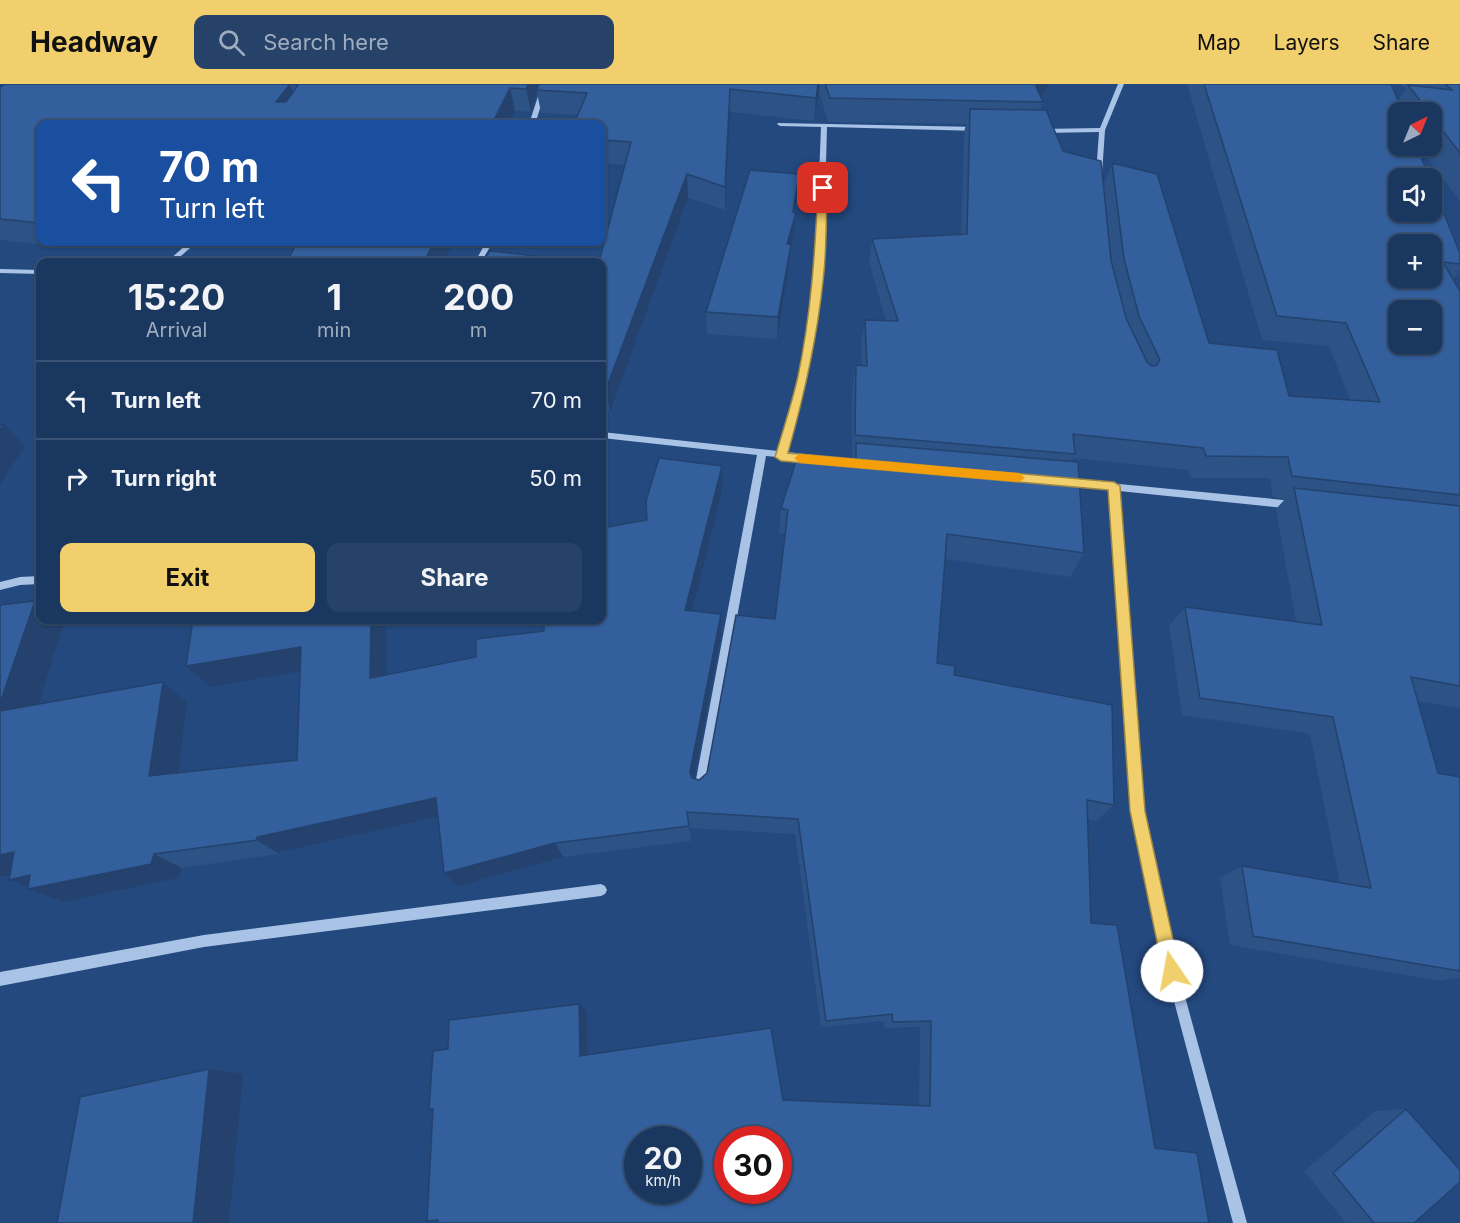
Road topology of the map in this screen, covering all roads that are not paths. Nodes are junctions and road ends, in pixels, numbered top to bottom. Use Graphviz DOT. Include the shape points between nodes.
graph roads {
  1 [pos="545,84"];
  2 [pos="1121,84"];
  3 [pos="533,120"];
  4 [pos="780,124"];
  5 [pos="824,125"];
  6 [pos="988,129"];
  7 [pos="1035,130"];
  8 [pos="1102,130"];
  9 [pos="1098,183"];
  10 [pos="188,246"];
  11 [pos="175,258"];
  12 [pos="0,271"];
  13 [pos="36,272"];
  14 [pos="606,436"];
  15 [pos="762,455"];
  16 [pos="781,457"];
  17 [pos="876,465"];
  18 [pos="1054,481"];
  19 [pos="1114,486"];
  20 [pos="1305,506"];
  21 [pos="36,580"];
  22 [pos="0,586"];
  23 [pos="700,790"];
  24 [pos="601,891"];
  25 [pos="0,979"];
  26 [pos="1240,1223"];
  1 -- 3 [label="street"];
  2 -- 8 [label="street"];
  4 -- 5 [label="street"];
  5 -- 6 [label="street"];
  5 -- 16 [label="street" via="819,278 803,379"];
  7 -- 8 [label="street"];
  8 -- 9 [label="street"];
  10 -- 11 [label="street"];
  12 -- 13 [label="street"];
  14 -- 15 [label="street"];
  15 -- 16 [label="street"];
  15 -- 23 [label="street"];
  16 -- 17 [label="street"];
  18 -- 19 [label="street"];
  19 -- 20 [label="street"];
  19 -- 26 [label="street" via="1137,811 1172,971"];
  21 -- 22 [label="street"];
  24 -- 25 [label="street" via="204,941"];
}
